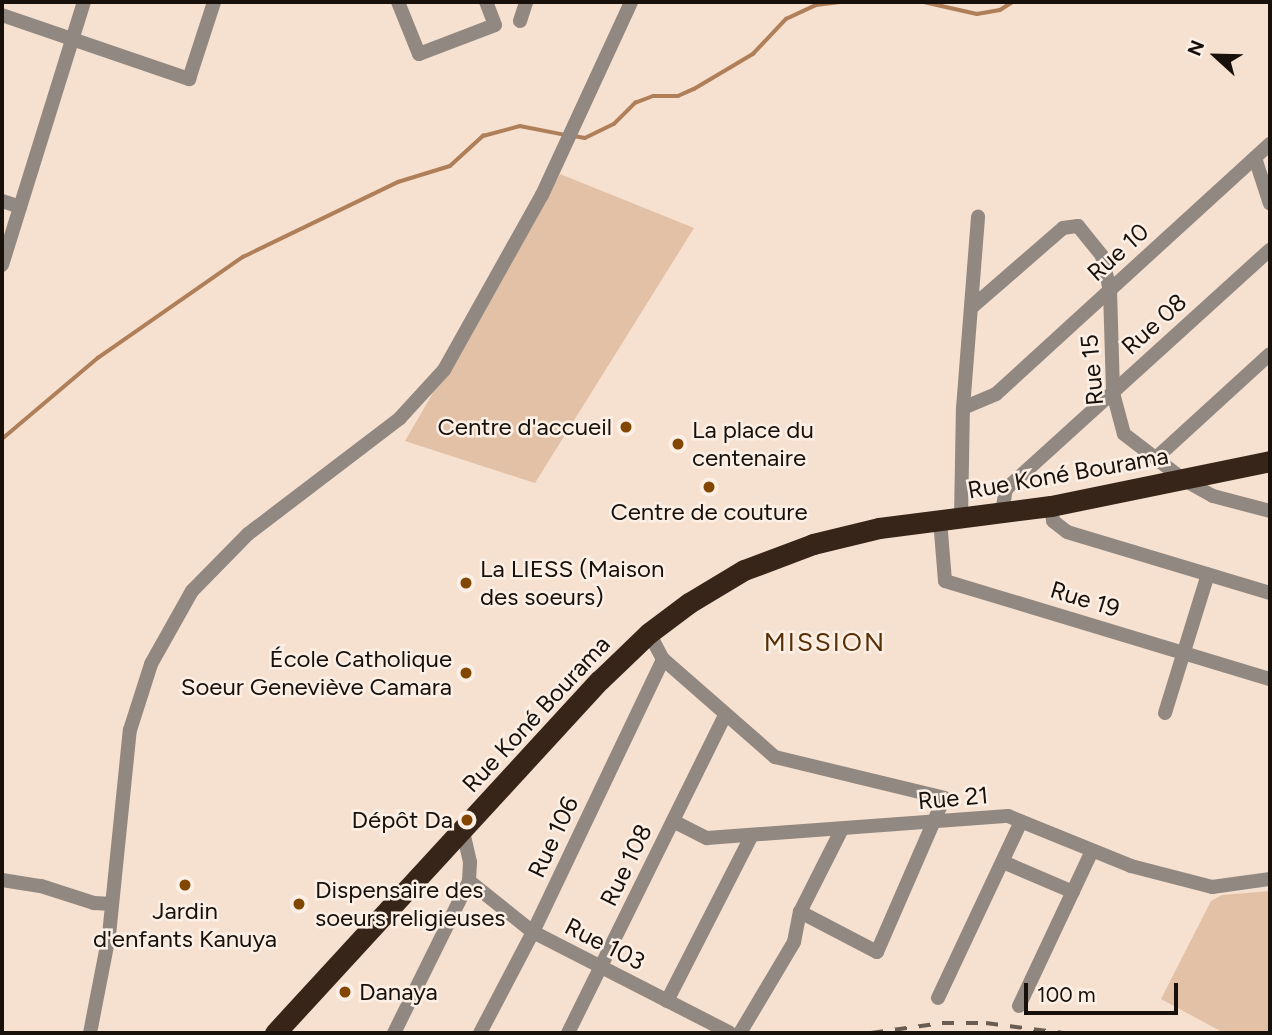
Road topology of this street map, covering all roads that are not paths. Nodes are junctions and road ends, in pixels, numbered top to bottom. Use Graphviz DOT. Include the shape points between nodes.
graph roads {
  1 [pos="84,2"];
  2 [pos="214,2"];
  3 [pos="398,2"];
  4 [pos="486,2"];
  5 [pos="526,2"];
  6 [pos="631,2"];
  7 [pos="2,15"];
  8 [pos="520,21"];
  9 [pos="72,39"];
  10 [pos="1270,144"];
  11 [pos="1255,158"];
  12 [pos="2,201"];
  13 [pos="1270,204"];
  14 [pos="20,207"];
  15 [pos="978,217"];
  16 [pos="1270,250"];
  17 [pos="2,265"];
  18 [pos="1110,290"];
  19 [pos="971,308"];
  20 [pos="1270,354"];
  21 [pos="1113,393"];
  22 [pos="963,408"];
  23 [pos="1156,458"];
  24 [pos="1270,461"];
  25 [pos="1184,480"];
  26 [pos="1051,506"];
  27 [pos="1270,511"];
  28 [pos="1002,513"];
  29 [pos="951,519"];
  30 [pos="1208,574"];
  31 [pos="1270,593"];
  32 [pos="649,633"];
  33 [pos="1184,653"];
  34 [pos="663,659"];
  35 [pos="1270,678"];
  36 [pos="1166,713"];
  37 [pos="725,716"];
  38 [pos="673,821"];
  39 [pos="1021,822"];
  40 [pos="934,824"];
  41 [pos="842,829"];
  42 [pos="463,831"];
  43 [pos="752,835"];
  44 [pos="1092,850"];
  45 [pos="1003,862"];
  46 [pos="1270,879"];
  47 [pos="2,880"];
  48 [pos="469,881"];
  49 [pos="1073,892"];
  50 [pos="112,904"];
  51 [pos="800,912"];
  52 [pos="533,932"];
  53 [pos="601,967"];
  54 [pos="938,998"];
  55 [pos="667,1001"];
  56 [pos="1019,1006"];
  57 [pos="292,1025"];
  58 [pos="90,1033"];
  59 [pos="275,1033"];
  60 [pos="394,1033"];
  61 [pos="480,1033"];
  62 [pos="568,1033"];
  63 [pos="730,1033"];
  64 [pos="740,1033"];
  1 -- 9 [label="street"];
  2 -- 9 [label="street" via="189,79"];
  3 -- 4 [label="street" via="419,54 495,25"];
  5 -- 8 [label="street"];
  6 -- 50 [label="street" via="542,195 444,370 400,418 248,534 192,592 151,664 130,730"];
  7 -- 9 [label="street"];
  9 -- 14 [label="street"];
  10 -- 11 [label="street, Rue 10"];
  11 -- 13 [label="street"];
  11 -- 18 [label="street, Rue 10"];
  12 -- 14 [label="street"];
  14 -- 17 [label="street"];
  15 -- 19 [label="street"];
  16 -- 21 [label="street, Rue 08"];
  18 -- 19 [label="street, Rue 15" via="1102,256 1078,226 1063,228"];
  18 -- 21 [label="street, Rue 15"];
  18 -- 22 [label="street, Rue 10" via="996,394"];
  19 -- 22 [label="street"];
  20 -- 23 [label="street"];
  21 -- 23 [label="street, Rue 15" via="1124,434"];
  21 -- 28 [label="street, Rue 08" via="1006,489"];
  22 -- 29 [label="street"];
  23 -- 25 [label="street, Rue 15"];
  24 -- 25 [label="highway, Rue Koné Bourama"];
  25 -- 26 [label="highway, Rue Koné Bourama"];
  25 -- 27 [label="street, Rue 15" via="1213,496"];
  26 -- 28 [label="highway, Rue Koné Bourama"];
  26 -- 30 [label="street" via="1053,522 1067,533"];
  28 -- 29 [label="highway, Rue Koné Bourama"];
  29 -- 32 [label="highway, Rue Koné Bourama" via="855,533 780,555 688,603"];
  29 -- 33 [label="street, Rue 19" via="945,581"];
  30 -- 31 [label="street"];
  30 -- 33 [label="street"];
  32 -- 34 [label="street"];
  32 -- 42 [label="highway, Rue Koné Bourama" via="600,680"];
  33 -- 35 [label="street, Rue 19"];
  33 -- 36 [label="street"];
  34 -- 37 [label="street"];
  34 -- 52 [label="street, Rue 106"];
  37 -- 38 [label="street, Rue 108"];
  37 -- 40 [label="street" via="775,757 944,798"];
  38 -- 43 [label="street, Rue 21" via="708,838"];
  38 -- 53 [label="street, Rue 108"];
  39 -- 40 [label="street, Rue 21" via="1008,816"];
  39 -- 44 [label="street, Rue 21"];
  39 -- 45 [label="street"];
  40 -- 41 [label="street, Rue 21"];
  40 -- 51 [label="street" via="877,952"];
  41 -- 43 [label="street, Rue 21"];
  41 -- 51 [label="street"];
  42 -- 48 [label="street"];
  42 -- 57 [label="highway, Rue Koné Bourama"];
  43 -- 55 [label="street"];
  44 -- 46 [label="street, Rue 21" via="1131,866 1212,887"];
  44 -- 49 [label="street"];
  45 -- 49 [label="street"];
  45 -- 54 [label="street"];
  47 -- 50 [label="street"];
  48 -- 52 [label="street, Rue 103"];
  48 -- 60 [label="street"];
  49 -- 56 [label="street"];
  50 -- 58 [label="street"];
  51 -- 64 [label="street" via="794,942"];
  52 -- 53 [label="street, Rue 103"];
  52 -- 61 [label="street, Rue 106"];
  53 -- 55 [label="street, Rue 103"];
  53 -- 62 [label="street, Rue 108"];
  55 -- 63 [label="street, Rue 103"];
  57 -- 59 [label="highway, Rue Koné Bourama"];
}
